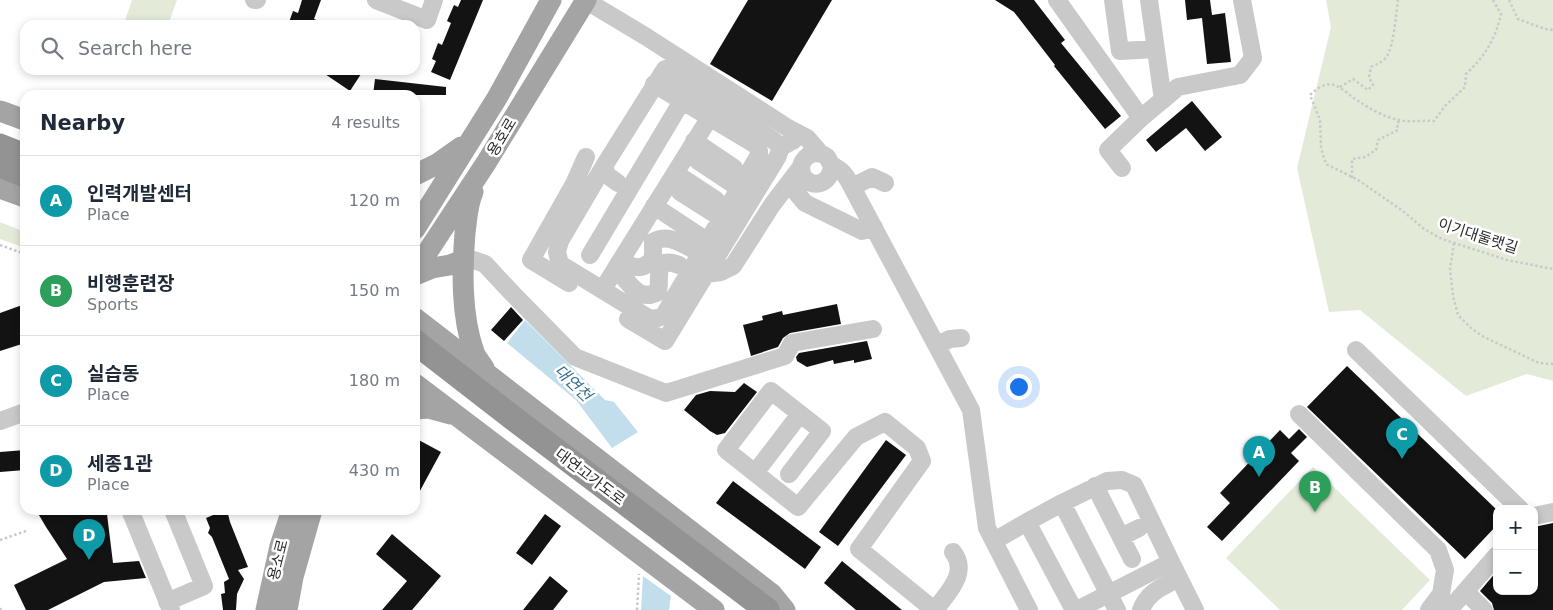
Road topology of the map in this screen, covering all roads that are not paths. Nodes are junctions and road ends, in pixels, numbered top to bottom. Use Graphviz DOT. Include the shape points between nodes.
graph roads {
  1 [pos="376,0"];
  2 [pos="434,0"];
  3 [pos="551,0"];
  4 [pos="586,0"];
  5 [pos="1057,0"];
  6 [pos="1113,0"];
  7 [pos="1149,0"];
  8 [pos="1242,0"];
  9 [pos="1156,49"];
  10 [pos="654,84"];
  11 [pos="1163,100"];
  12 [pos="682,101"];
  13 [pos="0,111"];
  14 [pos="710,117"];
  15 [pos="20,118"];
  16 [pos="1141,118"];
  17 [pos="788,139"];
  18 [pos="469,141"];
  19 [pos="694,141"];
  20 [pos="0,146"];
  21 [pos="20,154"];
  22 [pos="586,157"];
  23 [pos="730,160"];
  24 [pos="486,163"];
  25 [pos="0,165"];
  26 [pos="604,166"];
  27 [pos="1122,168"];
  28 [pos="810,170"];
  29 [pos="420,172"];
  30 [pos="20,173"];
  31 [pos="675,174"];
  32 [pos="618,183"];
  33 [pos="885,183"];
  34 [pos="699,187"];
  35 [pos="852,187"];
  36 [pos="0,188"];
  37 [pos="739,188"];
  38 [pos="20,195"];
  39 [pos="772,205"];
  40 [pos="654,206"];
  41 [pos="721,218"];
  42 [pos="420,222"];
  43 [pos="874,227"];
  44 [pos="704,247"];
  45 [pos="590,255"];
  46 [pos="463,260"];
  47 [pos="420,263"];
  48 [pos="679,265"];
  49 [pos="624,267"];
  50 [pos="420,273"];
  51 [pos="706,274"];
  52 [pos="603,289"];
  53 [pos="420,322"];
  54 [pos="873,329"];
  55 [pos="962,338"];
  56 [pos="937,345"];
  57 [pos="420,346"];
  58 [pos="1356,350"];
  59 [pos="420,366"];
  60 [pos="490,377"];
  61 [pos="420,388"];
  62 [pos="420,409"];
  63 [pos="20,414"];
  64 [pos="800,414"];
  65 [pos="1299,414"];
  66 [pos="457,416"];
  67 [pos="0,421"];
  68 [pos="755,473"];
  69 [pos="789,474"];
  70 [pos="1095,486"];
  71 [pos="1062,502"];
  72 [pos="1516,505"];
  73 [pos="1553,512"];
  74 [pos="132,515"];
  75 [pos="175,515"];
  76 [pos="290,515"];
  77 [pos="311,515"];
  78 [pos="1538,515"];
  79 [pos="1027,522"];
  80 [pos="1139,528"];
  81 [pos="1121,537"];
  82 [pos="994,541"];
  83 [pos="953,552"];
  84 [pos="1132,559"];
  85 [pos="1493,560"];
  86 [pos="1171,562"];
  87 [pos="696,567"];
  88 [pos="1179,578"];
  89 [pos="1466,592"];
  90 [pos="1108,594"];
  91 [pos="169,606"];
  92 [pos="266,610"];
  93 [pos="287,610"];
  94 [pos="714,610"];
  95 [pos="740,610"];
  96 [pos="767,610"];
  97 [pos="785,610"];
  98 [pos="935,610"];
  99 [pos="1029,610"];
  100 [pos="1076,610"];
  101 [pos="1117,610"];
  102 [pos="1141,610"];
  103 [pos="1195,610"];
  104 [pos="1429,610"];
  105 [pos="1449,610"];
  106 [pos="1484,610"];
  1 -- 2 [label="lane" via="427,20"];
  3 -- 18 [label="main road, 용호로" via="497,98"];
  4 -- 17 [label="lane" via="645,36"];
  4 -- 24 [label="main road, 용호로"];
  5 -- 16 [label="lane"];
  6 -- 9 [label="lane" via="1120,51"];
  7 -- 9 [label="lane"];
  8 -- 11 [label="lane" via="1253,58 1240,75 1178,87"];
  9 -- 11 [label="lane"];
  10 -- 12 [label="lane"];
  10 -- 17 [label="lane" via="664,69 773,140"];
  10 -- 26 [label="lane"];
  11 -- 16 [label="lane"];
  12 -- 14 [label="lane"];
  12 -- 45 [label="lane"];
  13 -- 15 [label="main road"];
  14 -- 19 [label="lane"];
  14 -- 37 [label="lane" via="756,144 759,151"];
  16 -- 27 [label="lane" via="1108,150"];
  17 -- 28 [label="lane"];
  17 -- 51 [label="lane"];
  18 -- 29 [label="main road"];
  18 -- 42 [label="main road, 용호로"];
  19 -- 23 [label="lane"];
  19 -- 31 [label="lane"];
  20 -- 21 [label="highway"];
  22 -- 51 [label="lane" via="531,260 665,341"];
  24 -- 46 [label="main road" via="468,203"];
  24 -- 47 [label="main road, 용호로"];
  25 -- 30 [label="highway"];
  26 -- 32 [label="lane" via="607,175"];
  26 -- 52 [label="lane" via="560,241 557,252 560,264"];
  28 -- 35 [label="lane" via="843,172"];
  28 -- 39 [label="lane"];
  28 -- 39 [label="lane"];
  28 -- 43 [label="lane" via="804,203 862,231"];
  31 -- 34 [label="lane"];
  31 -- 40 [label="lane"];
  33 -- 35 [label="lane" via="872,177"];
  34 -- 37 [label="lane"];
  34 -- 41 [label="lane"];
  35 -- 43 [label="lane"];
  36 -- 38 [label="main road"];
  37 -- 41 [label="lane"];
  39 -- 51 [label="lane" via="733,266"];
  40 -- 44 [label="lane"];
  40 -- 49 [label="lane"];
  41 -- 44 [label="lane"];
  43 -- 56 [label="lane"];
  44 -- 49 [label="lane" via="667,237 659,238 653,242 653,259 646,266"];
  44 -- 52 [label="lane" via="664,315 658,318 650,318"];
  46 -- 50 [label="main road"];
  46 -- 54 [label="lane" via="485,264 575,356 666,393 785,356 792,343"];
  46 -- 60 [label="main road" via="462,291 468,329 474,354"];
  48 -- 49 [label="lane" via="663,264 659,270 658,292 644,296 636,290"];
  49 -- 52 [label="lane"];
  53 -- 60 [label="main road"];
  55 -- 56 [label="lane"];
  56 -- 82 [label="lane" via="972,410 987,528"];
  57 -- 87 [label="highway, 대연고가도로"];
  58 -- 72 [label="lane"];
  59 -- 87 [label="highway, 대연고가도로"];
  60 -- 97 [label="main road" via="772,594"];
  61 -- 66 [label="main road"];
  62 -- 66 [label="main road"];
  63 -- 67 [label="lane"];
  64 -- 68 [label="lane"];
  64 -- 68 [label="lane" via="771,391 726,450"];
  64 -- 69 [label="lane" via="822,431"];
  65 -- 104 [label="lane" via="1438,550 1445,570 1442,594"];
  66 -- 94 [label="main road"];
  68 -- 98 [label="lane" via="798,507 856,437 885,422 917,448 922,461 859,549"];
  70 -- 71 [label="lane"];
  70 -- 81 [label="lane"];
  70 -- 86 [label="lane" via="1122,480 1134,485"];
  71 -- 79 [label="lane"];
  71 -- 90 [label="lane"];
  73 -- 78 [label="lane"];
  74 -- 91 [label="lane"];
  75 -- 91 [label="lane" via="204,586"];
  76 -- 92 [label="main road, 용소로"];
  77 -- 93 [label="main road, 용소로"];
  79 -- 82 [label="lane"];
  79 -- 100 [label="lane"];
  80 -- 81 [label="lane"];
  81 -- 84 [label="lane"];
  82 -- 99 [label="lane"];
  83 -- 98 [label="lane" via="960,570"];
  85 -- 89 [label="lane"];
  86 -- 88 [label="lane"];
  86 -- 90 [label="lane"];
  87 -- 95 [label="highway, 대연고가도로"];
  87 -- 96 [label="highway, 대연고가도로"];
  88 -- 102 [label="lane" via="1158,589 1145,600"];
  88 -- 103 [label="lane"];
  89 -- 105 [label="lane"];
  89 -- 106 [label="lane"];
  90 -- 100 [label="lane"];
  90 -- 101 [label="lane"];
}
